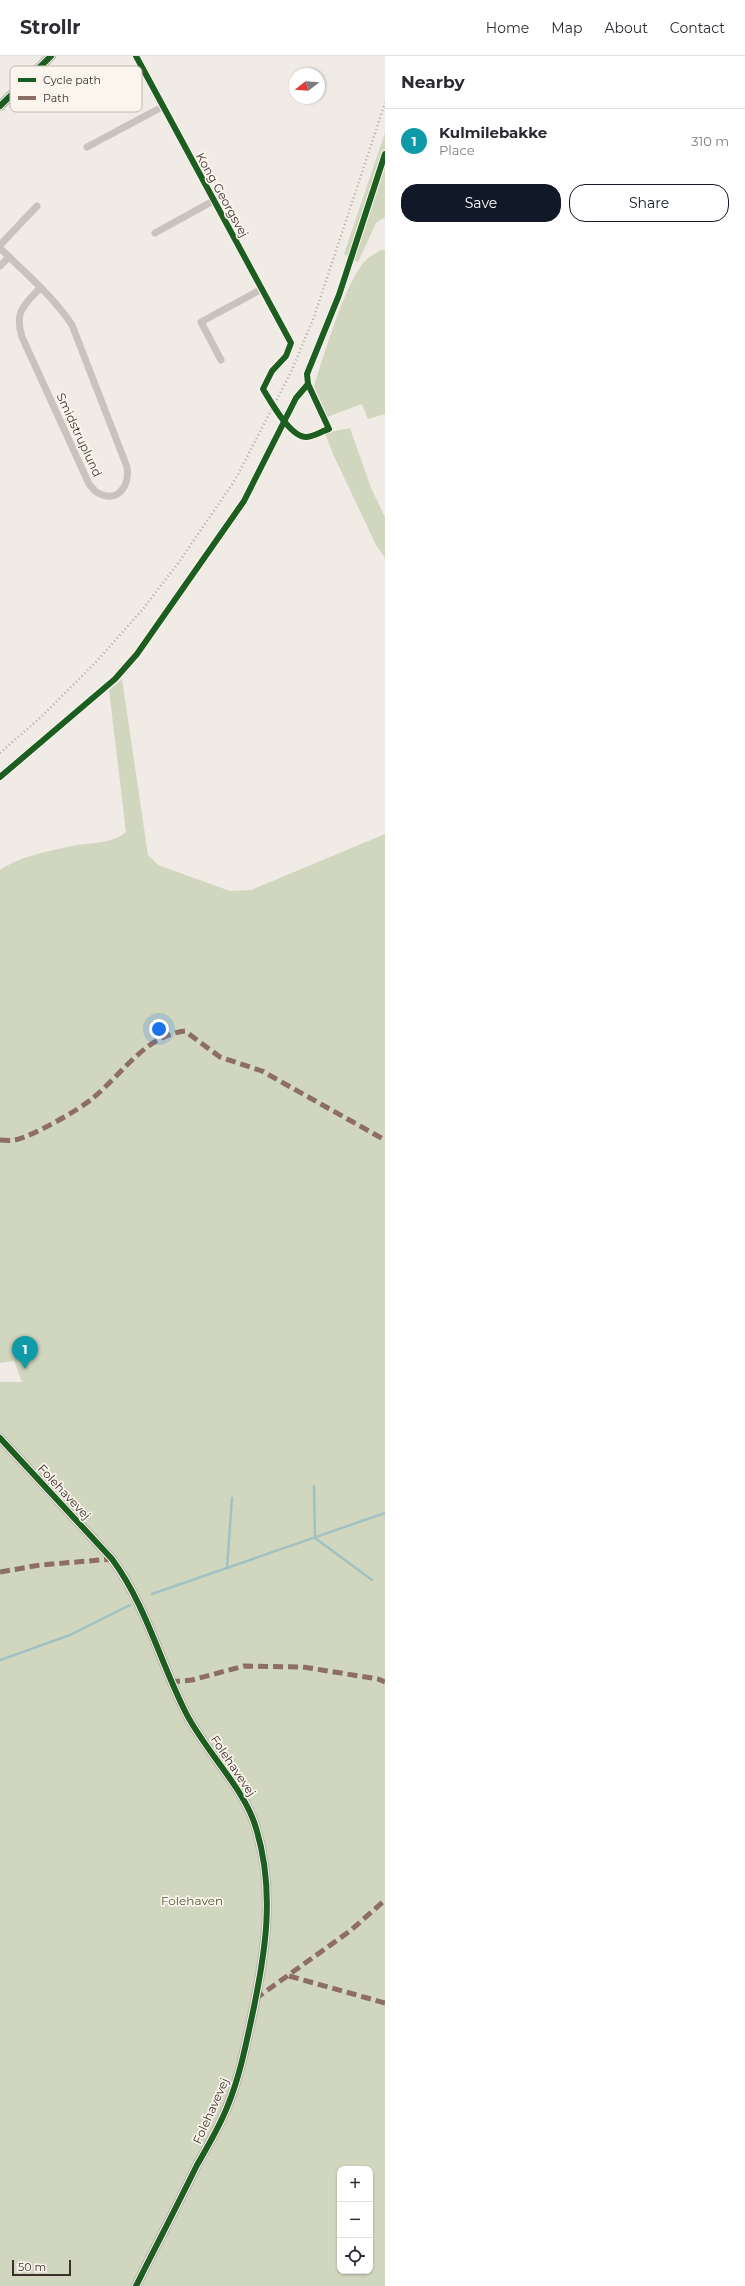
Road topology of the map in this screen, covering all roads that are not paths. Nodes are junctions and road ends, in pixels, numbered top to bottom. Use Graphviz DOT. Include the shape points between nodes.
graph roads {
  1 [pos="51,56"];
  2 [pos="136,56"];
  3 [pos="41,66"];
  4 [pos="141,66"];
  5 [pos="142,68"];
  6 [pos="10,96"];
  7 [pos="0,106"];
  8 [pos="162,107"];
  9 [pos="87,147"];
  10 [pos="213,201"];
  11 [pos="37,206"];
  12 [pos="155,233"];
  13 [pos="0,245"];
  14 [pos="0,248"];
  15 [pos="9,257"];
  16 [pos="0,266"];
  17 [pos="40,288"];
  18 [pos="262,289"];
  19 [pos="291,343"];
  20 [pos="221,360"];
  21 [pos="0,1438"];
  22 [pos="136,2286"];
  1 -- 3 [label="street"];
  2 -- 4 [label="street, Kong Georgsvej"];
  5 -- 8 [label="street, Kong Georgsvej"];
  6 -- 7 [label="street"];
  8 -- 9 [label="street"];
  8 -- 10 [label="street, Kong Georgsvej"];
  10 -- 12 [label="street, Kong Georgsvej"];
  10 -- 18 [label="street, Kong Georgsvej"];
  11 -- 13 [label="street"];
  14 -- 15 [label="street, Smidstruplund"];
  15 -- 16 [label="street"];
  15 -- 17 [label="street, Smidstruplund"];
  17 -- 17 [label="street, Smidstruplund" via="72,325 122,452 129,478 119,493 109,496 98,494 89,484 22,337 19,316 23,306"];
  18 -- 19 [label="street, Kong Georgsvej"];
  18 -- 20 [label="street" via="201,322"];
  21 -- 22 [label="street, Folehavevej" via="126,1578 141,1606 170,1682 187,1716 206,1748 244,1801 256,1826 264,1858 268,1896 266,1938 240,2073 228,2106"];
}
